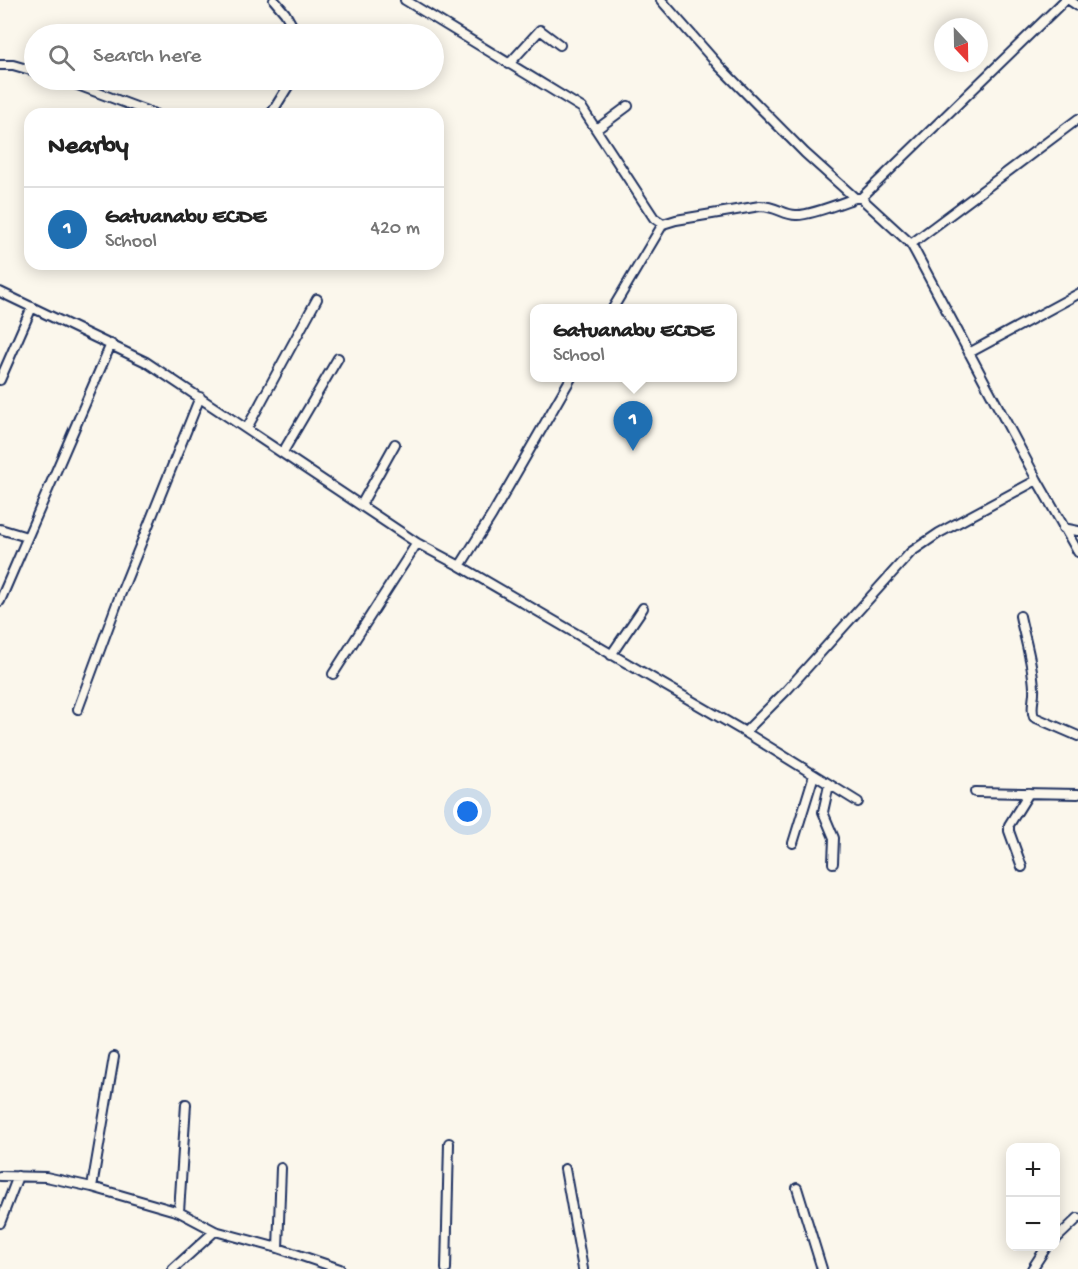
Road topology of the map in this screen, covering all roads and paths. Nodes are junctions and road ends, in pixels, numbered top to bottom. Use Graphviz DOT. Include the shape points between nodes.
graph roads {
  1 [pos="274,0"];
  2 [pos="405,0"];
  3 [pos="661,0"];
  4 [pos="1067,0"];
  5 [pos="1078,6"];
  6 [pos="291,24"];
  7 [pos="560,45"];
  8 [pos="509,64"];
  9 [pos="0,65"];
  10 [pos="24,68"];
  11 [pos="91,90"];
  12 [pos="286,90"];
  13 [pos="628,106"];
  14 [pos="139,108"];
  15 [pos="275,108"];
  16 [pos="1078,119"];
  17 [pos="597,129"];
  18 [pos="858,198"];
  19 [pos="663,224"];
  20 [pos="911,244"];
  21 [pos="0,292"];
  22 [pos="1078,294"];
  23 [pos="317,299"];
  24 [pos="616,304"];
  25 [pos="32,307"];
  26 [pos="111,344"];
  27 [pos="969,353"];
  28 [pos="338,358"];
  29 [pos="0,380"];
  30 [pos="569,382"];
  31 [pos="200,397"];
  32 [pos="247,428"];
  33 [pos="395,444"];
  34 [pos="283,452"];
  35 [pos="1037,480"];
  36 [pos="362,505"];
  37 [pos="1063,528"];
  38 [pos="0,529"];
  39 [pos="1078,531"];
  40 [pos="27,537"];
  41 [pos="417,543"];
  42 [pos="1078,552"];
  43 [pos="460,566"];
  44 [pos="0,601"];
  45 [pos="643,608"];
  46 [pos="1020,616"];
  47 [pos="611,655"];
  48 [pos="333,674"];
  49 [pos="78,709"];
  50 [pos="745,732"];
  51 [pos="1078,736"];
  52 [pos="814,775"];
  53 [pos="829,785"];
  54 [pos="975,792"];
  55 [pos="1029,793"];
  56 [pos="1078,794"];
  57 [pos="858,802"];
  58 [pos="793,843"];
  59 [pos="833,863"];
  60 [pos="1022,867"];
  61 [pos="114,1057"];
  62 [pos="186,1104"];
  63 [pos="449,1143"];
  64 [pos="281,1168"];
  65 [pos="565,1169"];
  66 [pos="0,1176"];
  67 [pos="18,1176"];
  68 [pos="92,1187"];
  69 [pos="797,1188"];
  70 [pos="179,1212"];
  71 [pos="1078,1218"];
  72 [pos="0,1223"];
  73 [pos="215,1231"];
  74 [pos="1060,1235"];
  75 [pos="278,1248"];
  76 [pos="1044,1251"];
  77 [pos="325,1268"];
  78 [pos="173,1269"];
  79 [pos="340,1269"];
  80 [pos="446,1269"];
  81 [pos="583,1269"];
  82 [pos="822,1269"];
  83 [pos="1032,1269"];
  1 -- 6 [label="street"];
  2 -- 8 [label="street"];
  3 -- 18 [label="street" via="805,153"];
  4 -- 5 [label="street"];
  4 -- 18 [label="street"];
  7 -- 8 [label="street" via="540,30"];
  8 -- 17 [label="street" via="582,108"];
  9 -- 10 [label="street"];
  11 -- 14 [label="street"];
  12 -- 15 [label="street"];
  13 -- 17 [label="street"];
  16 -- 20 [label="street"];
  17 -- 19 [label="street" via="654,218"];
  18 -- 19 [label="street" via="803,215 760,206"];
  18 -- 20 [label="street"];
  19 -- 24 [label="street"];
  20 -- 27 [label="street"];
  21 -- 25 [label="street"];
  22 -- 27 [label="street"];
  23 -- 32 [label="street"];
  25 -- 26 [label="street"];
  25 -- 29 [label="street"];
  26 -- 31 [label="street"];
  26 -- 40 [label="street"];
  27 -- 35 [label="street"];
  28 -- 34 [label="street"];
  30 -- 43 [label="street"];
  31 -- 32 [label="street"];
  31 -- 49 [label="street"];
  32 -- 34 [label="street"];
  33 -- 36 [label="street"];
  34 -- 36 [label="street"];
  35 -- 37 [label="street"];
  35 -- 50 [label="street" via="939,532 912,552"];
  36 -- 41 [label="street"];
  37 -- 39 [label="street"];
  37 -- 42 [label="street"];
  38 -- 40 [label="street"];
  40 -- 44 [label="street"];
  41 -- 43 [label="street"];
  41 -- 48 [label="street"];
  43 -- 47 [label="street"];
  45 -- 47 [label="street"];
  46 -- 51 [label="street" via="1033,674 1034,717"];
  47 -- 50 [label="street"];
  50 -- 52 [label="street"];
  52 -- 53 [label="street"];
  52 -- 58 [label="street"];
  53 -- 57 [label="street"];
  53 -- 59 [label="street" via="823,812 834,838"];
  54 -- 55 [label="street"];
  55 -- 56 [label="street"];
  55 -- 60 [label="street" via="1009,831"];
  61 -- 68 [label="street"];
  62 -- 70 [label="street"];
  63 -- 80 [label="street"];
  64 -- 75 [label="street"];
  65 -- 81 [label="street"];
  66 -- 67 [label="street"];
  67 -- 68 [label="street"];
  67 -- 72 [label="street"];
  68 -- 70 [label="street"];
  69 -- 82 [label="street"];
  70 -- 73 [label="street"];
  71 -- 74 [label="street"];
  73 -- 75 [label="street"];
  73 -- 78 [label="street"];
  75 -- 77 [label="street"];
  76 -- 83 [label="street"];
  77 -- 79 [label="street"];
}
